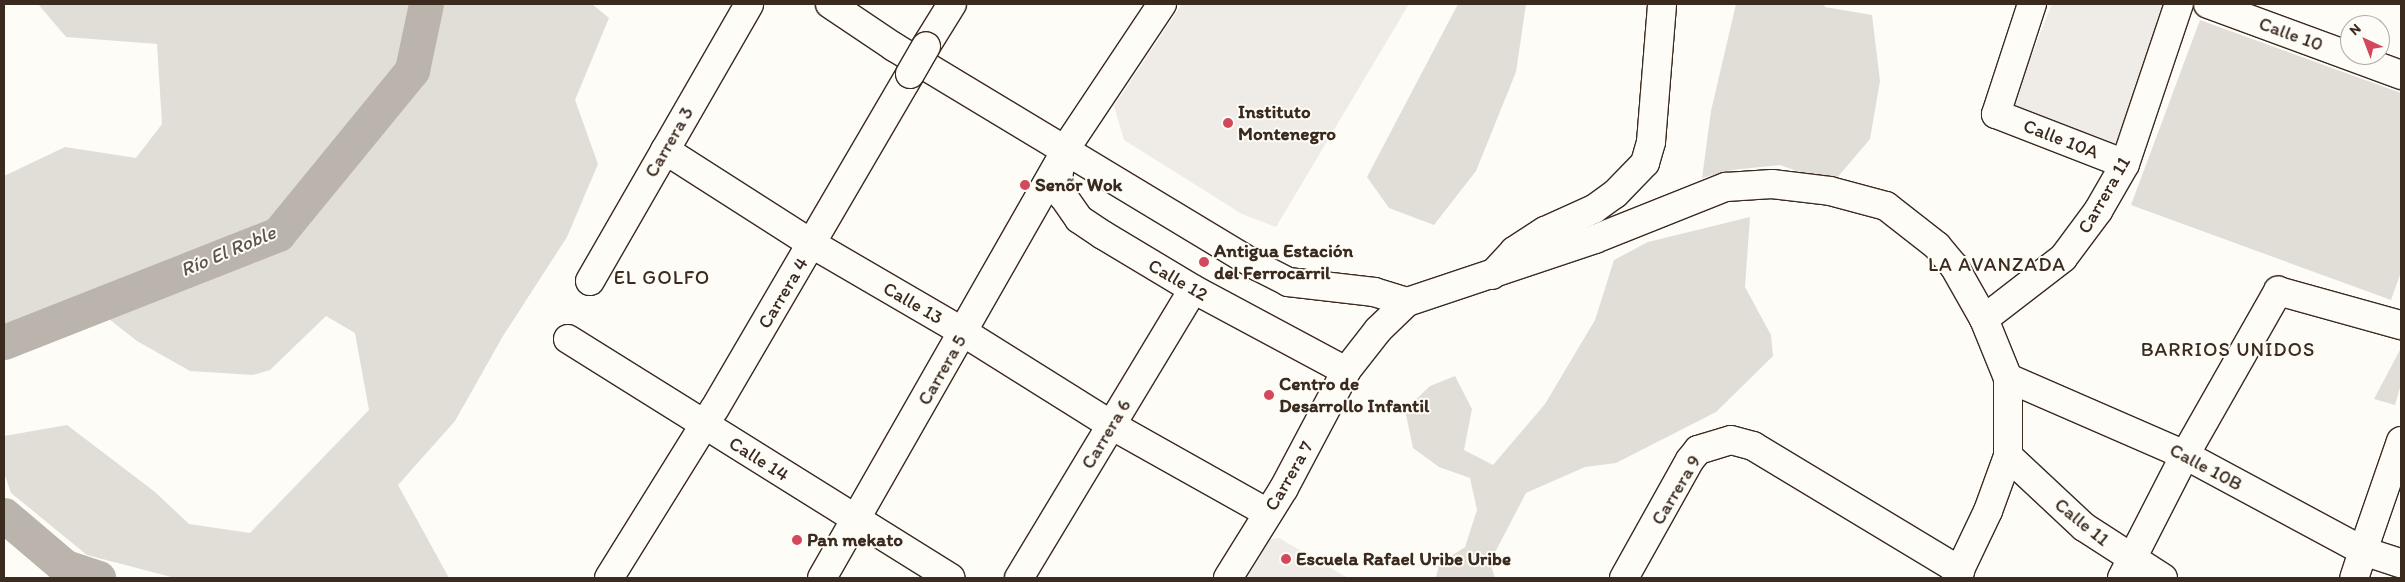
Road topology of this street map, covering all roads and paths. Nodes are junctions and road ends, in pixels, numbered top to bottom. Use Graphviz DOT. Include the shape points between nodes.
graph roads {
  1 [pos="750,4"];
  2 [pos="830,4"];
  3 [pos="952,4"];
  4 [pos="1162,4"];
  5 [pos="1662,4"];
  6 [pos="2032,4"];
  7 [pos="2179,4"];
  8 [pos="2208,4"];
  9 [pos="2401,75"];
  10 [pos="665,150"];
  11 [pos="1062,156"];
  12 [pos="2125,164"];
  13 [pos="812,244"];
  14 [pos="1492,274"];
  15 [pos="590,281"];
  16 [pos="1193,289"];
  17 [pos="1407,302"];
  18 [pos="1984,320"];
  19 [pos="2401,325"];
  20 [pos="963,332"];
  21 [pos="568,339"];
  22 [pos="1346,371"];
  23 [pos="2008,378"];
  24 [pos="704,425"];
  25 [pos="1112,425"];
  26 [pos="2401,441"];
  27 [pos="2185,455"];
  28 [pos="2008,456"];
  29 [pos="1268,512"];
  30 [pos="857,520"];
  31 [pos="2363,551"];
  32 [pos="2401,562"];
  33 [pos="2126,569"];
  34 [pos="1958,574"];
  35 [pos="609,578"];
  36 [pos="822,578"];
  37 [pos="951,578"];
  38 [pos="1019,578"];
  39 [pos="1228,578"];
  40 [pos="1624,578"];
  41 [pos="2164,578"];
  42 [pos="2354,578"];
  1 -- 10 [label="street, Carrera 3"];
  2 -- 11 [label="street"];
  3 -- 13 [label="street, Carrera 4, bridge"];
  4 -- 11 [label="street, Carrera 5"];
  5 -- 14 [label="street" via="1651,142 1645,164 1630,182 1601,204 1545,231 1514,251"];
  6 -- 12 [label="street, Calle 10A" via="1996,114"];
  7 -- 12 [label="street, Carrera 11"];
  8 -- 9 [label="street, Calle 10"];
  10 -- 13 [label="street, Calle 13"];
  10 -- 15 [label="street, Carrera 3"];
  11 -- 16 [label="street, Calle 12" via="1058,175 1063,196 1079,219"];
  11 -- 17 [label="street" via="1288,282 1374,292"];
  11 -- 20 [label="street, Carrera 5"];
  12 -- 18 [label="street, Carrera 11" via="2098,211 2063,258"];
  13 -- 20 [label="street, Calle 13"];
  13 -- 24 [label="street, Carrera 4"];
  14 -- 17 [label="street"];
  14 -- 18 [label="street" via="1595,239 1726,187 1772,184 1830,191 1886,206 1916,228 1954,266"];
  16 -- 22 [label="street, Calle 12"];
  16 -- 25 [label="street, Carrera 6"];
  17 -- 22 [label="street, Carrera 7" via="1378,330"];
  18 -- 23 [label="street"];
  19 -- 27 [label="street" via="2278,291"];
  20 -- 25 [label="street, Calle 13"];
  20 -- 30 [label="street, Carrera 5"];
  21 -- 24 [label="street, Calle 14"];
  22 -- 29 [label="street, Carrera 7"];
  23 -- 27 [label="street, Calle 10B"];
  23 -- 28 [label="street"];
  24 -- 30 [label="street, Calle 14"];
  24 -- 35 [label="street, Carrera 4"];
  25 -- 29 [label="street, Calle 13"];
  25 -- 38 [label="street, Carrera 6"];
  26 -- 31 [label="street"];
  27 -- 31 [label="street, Calle 10B"];
  27 -- 33 [label="street"];
  28 -- 33 [label="street, Calle 11"];
  28 -- 34 [label="street" via="1988,511"];
  29 -- 39 [label="street, Carrera 7"];
  30 -- 36 [label="street, Carrera 5"];
  30 -- 37 [label="street, Calle 14"];
  31 -- 32 [label="street, Calle 10B"];
  31 -- 42 [label="street"];
  33 -- 41 [label="street, Calle 11"];
  34 -- 40 [label="street, Carrera 9" via="1753,446 1731,440 1698,450"];
}
